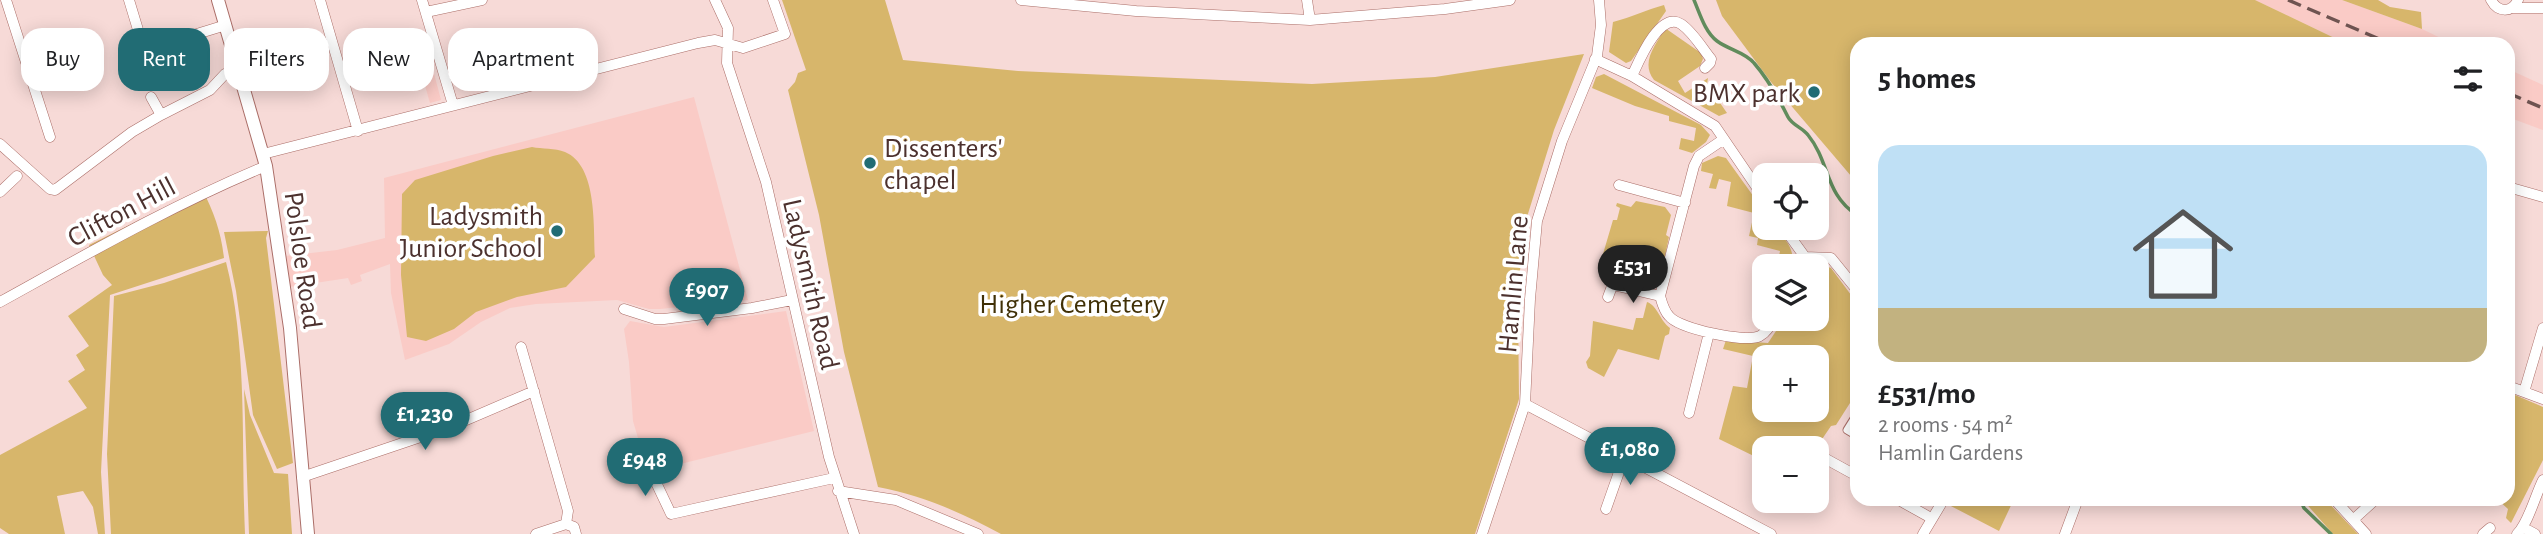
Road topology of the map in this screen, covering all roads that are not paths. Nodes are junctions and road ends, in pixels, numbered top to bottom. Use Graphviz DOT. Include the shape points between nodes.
graph roads {
  1 [pos="6,0"];
  2 [pos="129,0"];
  3 [pos="218,0"];
  4 [pos="320,0"];
  5 [pos="422,0"];
  6 [pos="482,0"];
  7 [pos="715,0"];
  8 [pos="773,0"];
  9 [pos="1021,0"];
  10 [pos="1178,0"];
  11 [pos="1307,0"];
  12 [pos="1510,0"];
  13 [pos="1599,0"];
  14 [pos="2491,0"];
  15 [pos="2524,0"];
  16 [pos="1469,3"];
  17 [pos="2515,4"];
  18 [pos="2538,9"];
  19 [pos="426,12"];
  20 [pos="1180,13"];
  21 [pos="1310,20"];
  22 [pos="226,25"];
  23 [pos="227,28"];
  24 [pos="727,44"];
  25 [pos="1595,59"];
  26 [pos="1705,68"];
  27 [pos="224,75"];
  28 [pos="1632,76"];
  29 [pos="245,91"];
  30 [pos="151,97"];
  31 [pos="453,105"];
  32 [pos="160,115"];
  33 [pos="358,131"];
  34 [pos="50,137"];
  35 [pos="1724,139"];
  36 [pos="0,144"];
  37 [pos="265,160"];
  38 [pos="17,176"];
  39 [pos="1752,180"];
  40 [pos="1619,185"];
  41 [pos="2515,189"];
  42 [pos="0,192"];
  43 [pos="2543,197"];
  44 [pos="1685,203"];
  45 [pos="1829,258"];
  46 [pos="1617,273"];
  47 [pos="1850,281"];
  48 [pos="1613,285"];
  49 [pos="1660,296"];
  50 [pos="1608,297"];
  51 [pos="792,300"];
  52 [pos="0,302"];
  53 [pos="624,309"];
  54 [pos="2543,328"];
  55 [pos="1766,331"];
  56 [pos="1709,333"];
  57 [pos="521,347"];
  58 [pos="2515,389"];
  59 [pos="534,391"];
  60 [pos="2524,392"];
  61 [pos="2543,399"];
  62 [pos="1525,404"];
  63 [pos="1689,412"];
  64 [pos="1625,455"];
  65 [pos="1829,461"];
  66 [pos="1850,472"];
  67 [pos="652,474"];
  68 [pos="302,477"];
  69 [pos="834,478"];
  70 [pos="2543,480"];
  71 [pos="838,491"];
  72 [pos="1910,506"];
  73 [pos="1939,506"];
  74 [pos="2075,506"];
  75 [pos="2341,506"];
  76 [pos="2368,506"];
  77 [pos="1606,509"];
  78 [pos="1931,518"];
  79 [pos="2354,519"];
  80 [pos="566,524"];
  81 [pos="2520,531"];
  82 [pos="308,534"];
  83 [pos="536,534"];
  84 [pos="576,534"];
  85 [pos="854,534"];
  86 [pos="978,534"];
  87 [pos="1482,534"];
  88 [pos="1771,534"];
  89 [pos="1923,534"];
  90 [pos="2065,534"];
  91 [pos="2366,534"];
  92 [pos="2535,534"];
  1 -- 34 [label="street"];
  2 -- 22 [label="street" via="148,49"];
  3 -- 22 [label="street, Polsloe Road"];
  4 -- 33 [label="street"];
  5 -- 19 [label="street"];
  6 -- 19 [label="street"];
  7 -- 24 [label="street, Ladysmith Road" via="728,28"];
  8 -- 24 [label="street, Clifton Hill" via="785,34 743,48"];
  9 -- 20 [label="street"];
  10 -- 20 [label="street"];
  11 -- 21 [label="street"];
  12 -- 16 [label="street"];
  13 -- 25 [label="street, Hamlin Lane" via="1601,25"];
  14 -- 17 [label="street" via="2505,10"];
  15 -- 18 [label="street"];
  16 -- 21 [label="street"];
  17 -- 18 [label="street"];
  19 -- 31 [label="street"];
  20 -- 21 [label="street"];
  22 -- 23 [label="street, Polsloe Road"];
  24 -- 31 [label="street, Clifton Hill" via="715,40 698,43"];
  24 -- 51 [label="street, Ladysmith Road" via="727,64 766,182"];
  25 -- 28 [label="street"];
  25 -- 62 [label="street, Hamlin Lane" via="1537,221"];
  26 -- 28 [label="street" via="1711,59 1685,27 1672,21 1656,33"];
  27 -- 32 [label="street" via="210,90"];
  28 -- 35 [label="street" via="1715,126"];
  29 -- 37 [label="street, Polsloe Road"];
  30 -- 32 [label="street"];
  31 -- 33 [label="street, Clifton Hill"];
  32 -- 36 [label="street" via="55,190"];
  33 -- 37 [label="street, Clifton Hill"];
  35 -- 39 [label="street"];
  35 -- 44 [label="street" via="1699,156"];
  37 -- 52 [label="street, Clifton Hill"];
  37 -- 68 [label="street, Polsloe Road" via="290,328"];
  38 -- 42 [label="street"];
  40 -- 44 [label="street"];
  41 -- 43 [label="street"];
  44 -- 49 [label="street"];
  45 -- 47 [label="street"];
  46 -- 48 [label="street"];
  48 -- 49 [label="street"];
  48 -- 50 [label="street"];
  49 -- 56 [label="street" via="1667,316"];
  51 -- 53 [label="street" via="664,318"];
  51 -- 69 [label="street, Ladysmith Road"];
  54 -- 60 [label="street"];
  55 -- 56 [label="street" via="1745,338"];
  56 -- 63 [label="street"];
  57 -- 59 [label="street"];
  58 -- 60 [label="street"];
  59 -- 68 [label="street" via="450,427"];
  59 -- 80 [label="street" via="568,511"];
  60 -- 61 [label="street"];
  62 -- 64 [label="street"];
  62 -- 87 [label="street, Hamlin Lane"];
  64 -- 77 [label="street"];
  64 -- 88 [label="street"];
  65 -- 66 [label="street"];
  67 -- 69 [label="street" via="671,514"];
  68 -- 82 [label="street, Polsloe Road"];
  69 -- 71 [label="street, Ladysmith Road"];
  70 -- 81 [label="street"];
  71 -- 85 [label="street, Ladysmith Road"];
  71 -- 86 [label="street" via="896,500"];
  72 -- 78 [label="street"];
  73 -- 78 [label="street"];
  74 -- 90 [label="street"];
  75 -- 79 [label="street"];
  76 -- 79 [label="street"];
  78 -- 89 [label="street"];
  79 -- 91 [label="street"];
  80 -- 83 [label="street"];
  80 -- 84 [label="street" via="574,527"];
  81 -- 92 [label="street"];
}
